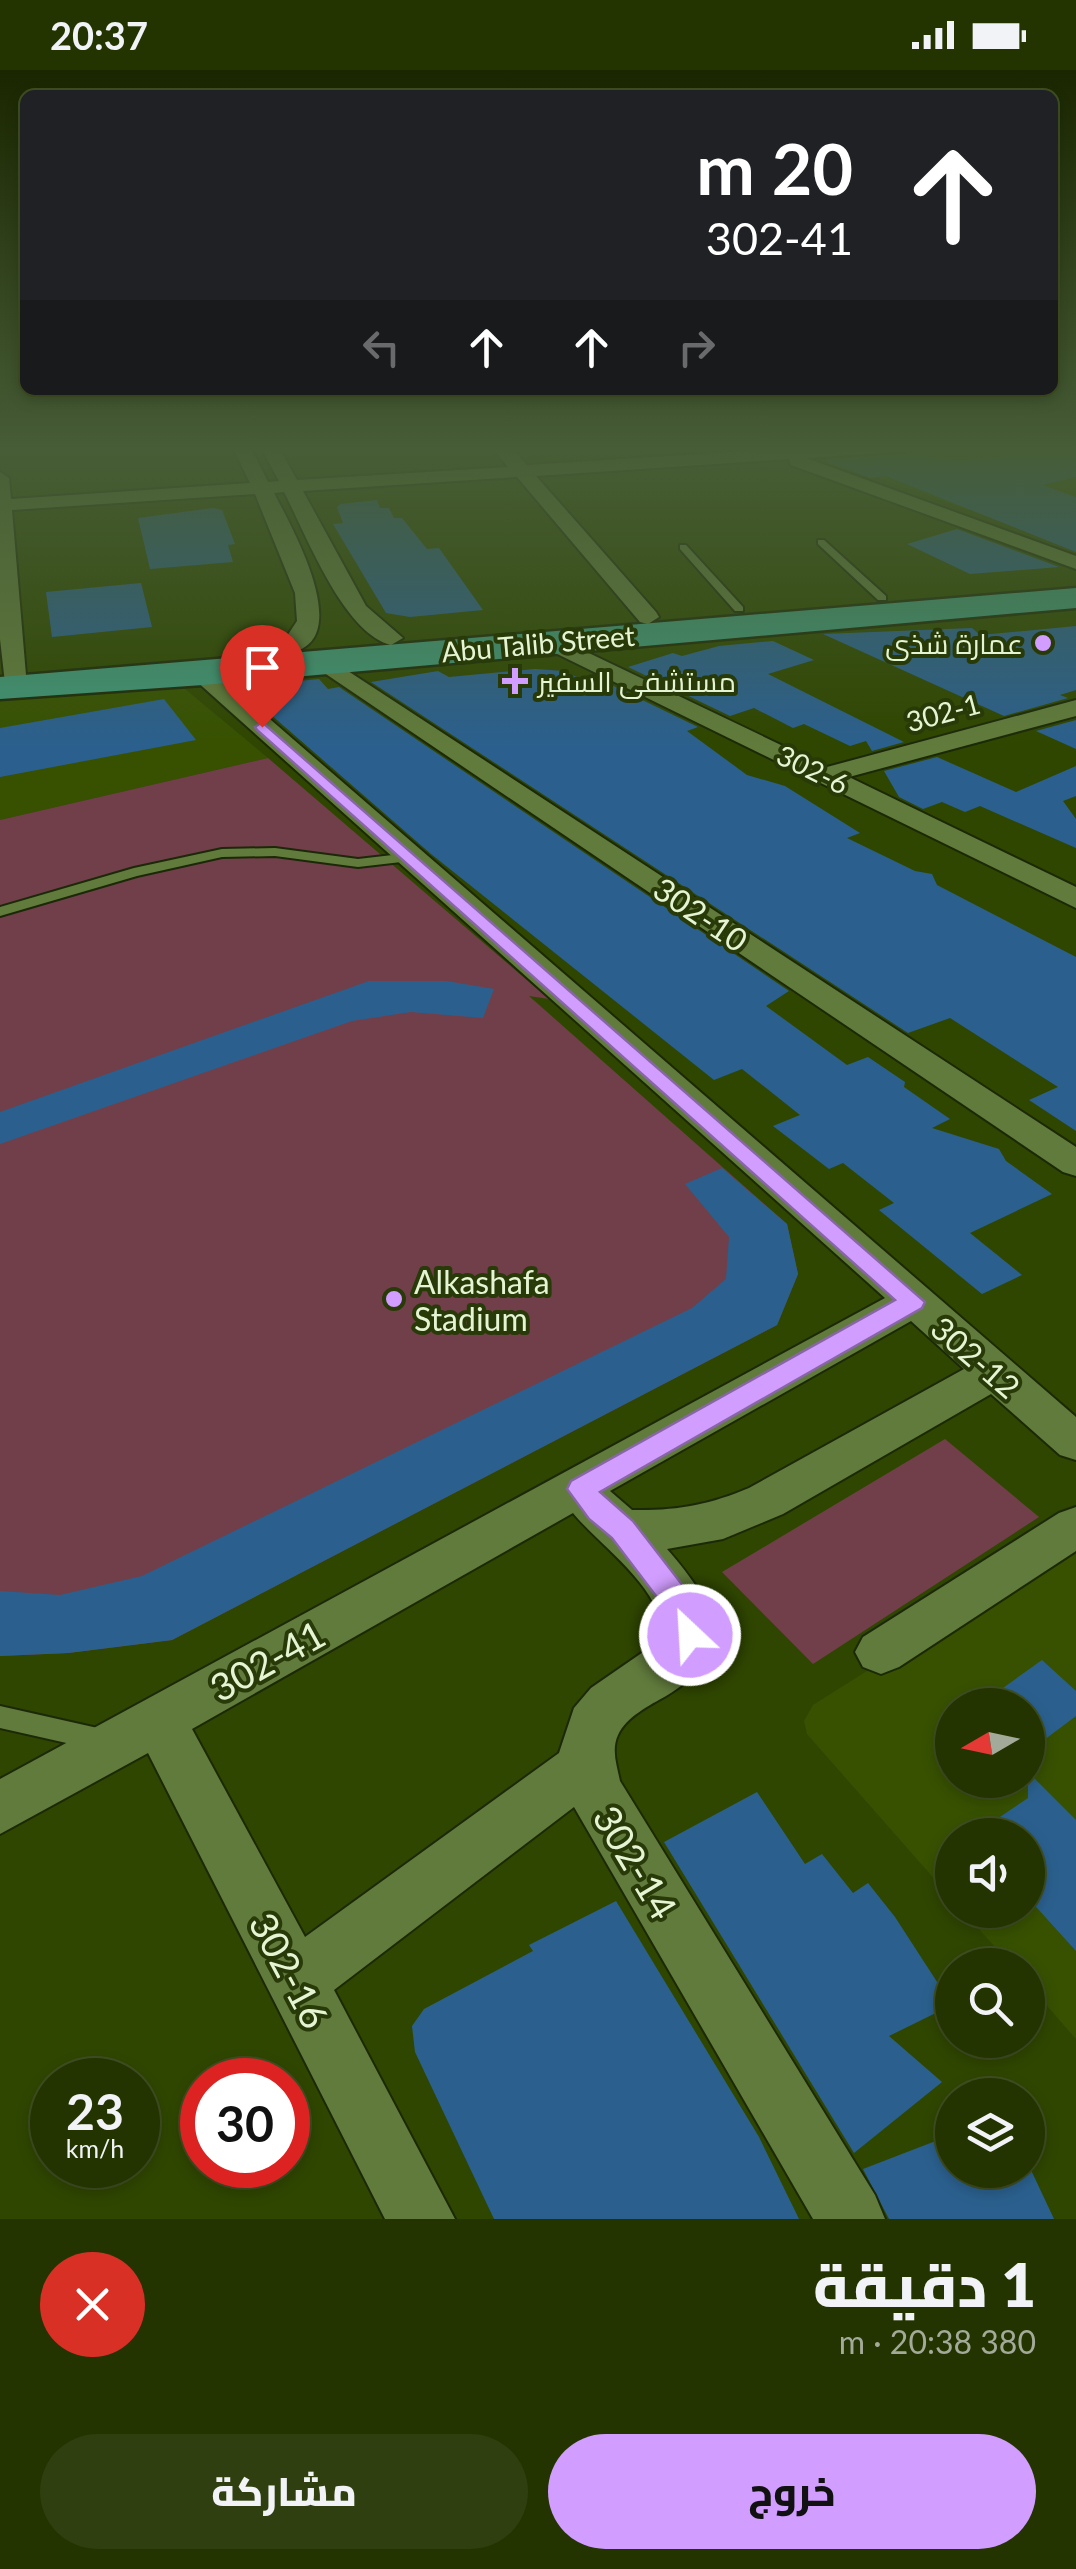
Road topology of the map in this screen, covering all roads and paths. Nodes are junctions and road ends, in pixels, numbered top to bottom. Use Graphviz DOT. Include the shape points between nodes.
graph roads {
  1 [pos="2,546"];
  2 [pos="288,546"];
  3 [pos="320,546"];
  4 [pos="587,546"];
  5 [pos="826,546"];
  6 [pos="1031,546"];
  7 [pos="684,547"];
  8 [pos="325,556"];
  9 [pos="293,558"];
  10 [pos="1076,563"];
  11 [pos="1076,582"];
  12 [pos="882,598"];
  13 [pos="1076,598"];
  14 [pos="738,610"];
  15 [pos="648,617"];
  16 [pos="449,633"];
  17 [pos="542,634"];
  18 [pos="391,638"];
  19 [pos="293,645"];
  20 [pos="325,664"];
  21 [pos="204,674"];
  22 [pos="7,678"];
  23 [pos="1076,708"];
  24 [pos="826,775"];
  25 [pos="410,857"];
  26 [pos="1076,869"];
  27 [pos="1038,881"];
  28 [pos="1076,899"];
  29 [pos="0,912"];
  30 [pos="1076,1164"];
  31 [pos="912,1302"];
  32 [pos="993,1373"];
  33 [pos="1076,1443"];
  34 [pos="581,1489"];
  35 [pos="1076,1526"];
  36 [pos="622,1530"];
  37 [pos="881,1652"];
  38 [pos="0,1717"];
  39 [pos="138,1732"];
  40 [pos="585,1766"];
  41 [pos="0,1808"];
  42 [pos="296,1981"];
  43 [pos="421,2219"];
  44 [pos="850,2219"];
  1 -- 22 [label="street"];
  2 -- 9 [label="street"];
  3 -- 8 [label="street"];
  4 -- 15 [label="street"];
  5 -- 12 [label="lane"];
  6 -- 10 [label="street"];
  7 -- 14 [label="lane"];
  8 -- 9 [label="street"];
  8 -- 18 [label="street" via="356,610"];
  9 -- 19 [label="street" via="309,608 308,624"];
  11 -- 12 [label="main road, Abu Talib Street"];
  12 -- 14 [label="main road, Abu Talib Street"];
  13 -- 17 [label="main road, Abu Talib Street"];
  14 -- 15 [label="main road, Abu Talib Street"];
  15 -- 17 [label="main road, Abu Talib Street"];
  16 -- 17 [label="main road, Abu Talib Street"];
  16 -- 18 [label="main road, Abu Talib Street"];
  16 -- 21 [label="main road" via="228,659"];
  17 -- 20 [label="main road, Abu Talib Street"];
  17 -- 24 [label="street, 302-6"];
  18 -- 19 [label="main road, Abu Talib Street"];
  19 -- 22 [label="main road, Abu Talib Street"];
  20 -- 21 [label="main road, Abu Talib Street"];
  20 -- 30 [label="street, 302-10"];
  21 -- 22 [label="main road, Abu Talib Street"];
  21 -- 25 [label="street, 302-12"];
  23 -- 24 [label="street, 302-1"];
  24 -- 27 [label="street, 302-6"];
  25 -- 29 [label="lane" via="358,863 222,853"];
  25 -- 31 [label="street, 302-12"];
  26 -- 27 [label="street"];
  27 -- 28 [label="street, 302-6"];
  31 -- 32 [label="street, 302-12"];
  31 -- 34 [label="street, 302-41"];
  32 -- 33 [label="street, 302-12"];
  32 -- 36 [label="street" via="766,1502 674,1530"];
  34 -- 36 [label="street"];
  34 -- 39 [label="street, 302-41"];
  35 -- 37 [label="street"];
  36 -- 40 [label="street, 302-14" via="683,1608 690,1635 680,1659 593,1722"];
  38 -- 39 [label="lane"];
  39 -- 41 [label="street, 302-41"];
  39 -- 42 [label="street, 302-16"];
  40 -- 42 [label="street"];
  40 -- 44 [label="street, 302-14"];
  42 -- 43 [label="street, 302-16"];
}
